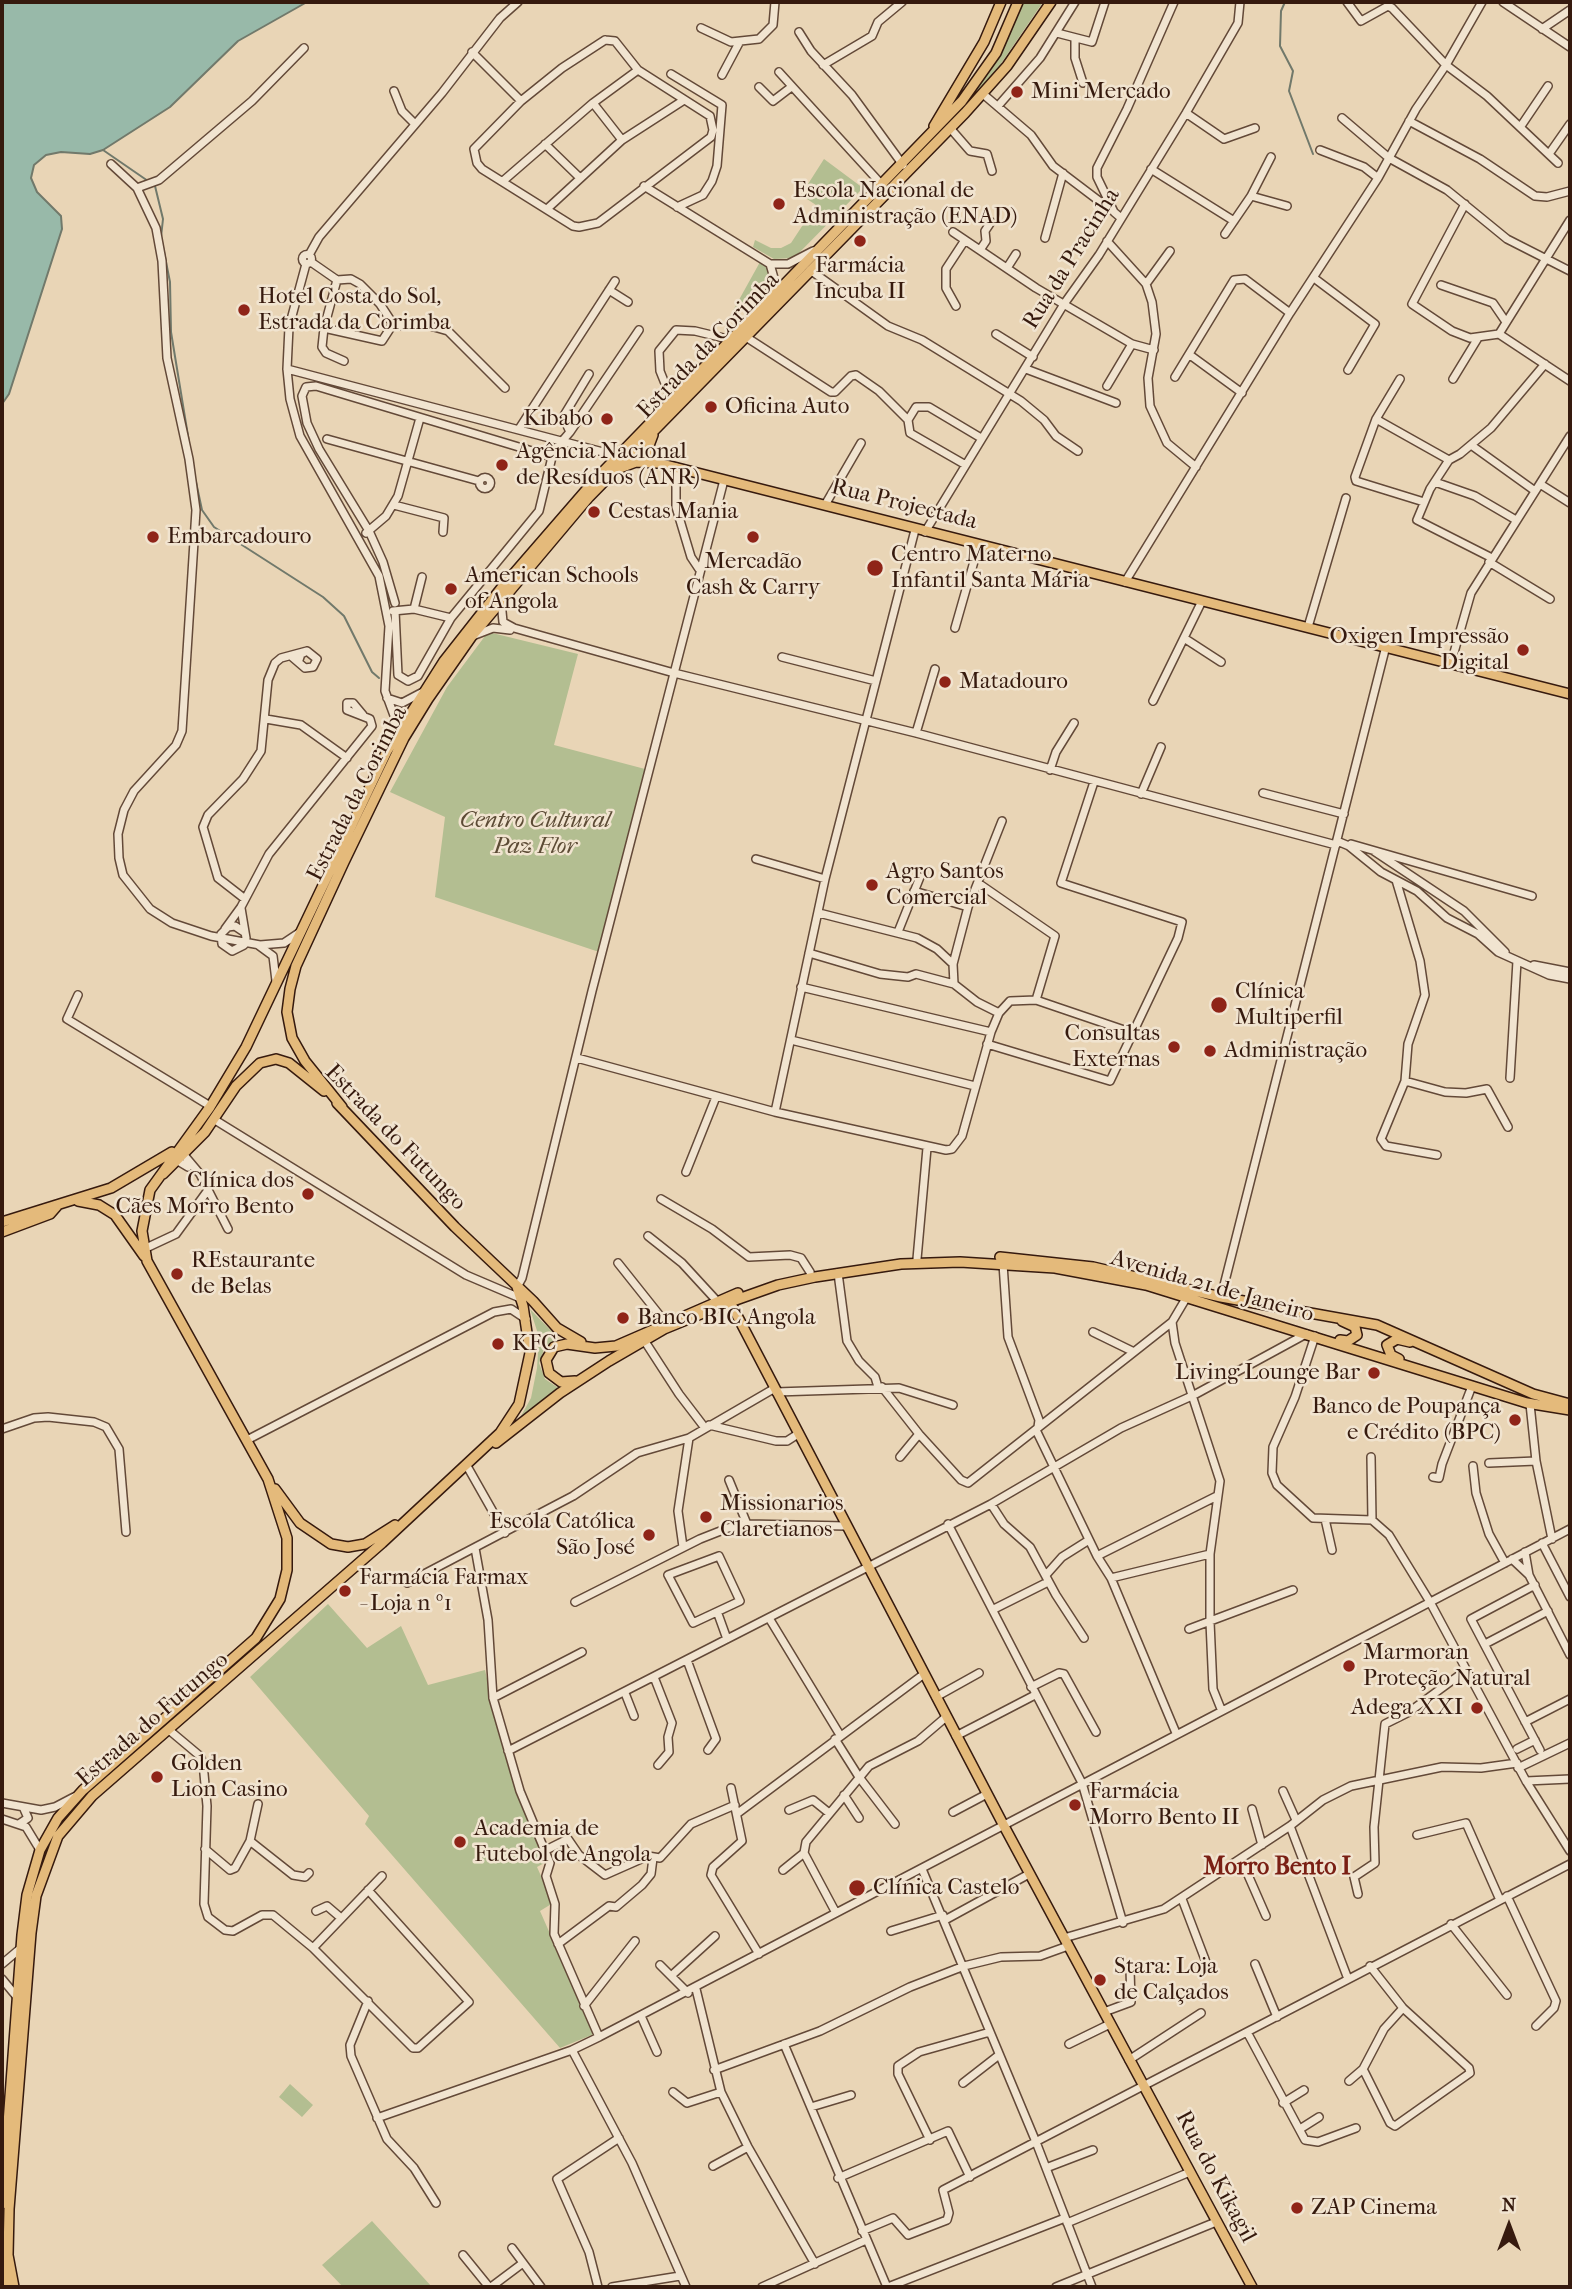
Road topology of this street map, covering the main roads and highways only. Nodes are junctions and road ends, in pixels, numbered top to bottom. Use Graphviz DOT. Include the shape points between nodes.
graph roads {
  1 [pos="1001,2"];
  2 [pos="1018,2"];
  3 [pos="1051,2"];
  4 [pos="927,140"];
  5 [pos="657,427"];
  6 [pos="662,464"];
  7 [pos="615,471"];
  8 [pos="1570,694"];
  9 [pos="276,983"];
  10 [pos="342,1107"];
  11 [pos="180,1154"];
  12 [pos="156,1180"];
  13 [pos="76,1201"];
  14 [pos="57,1206"];
  15 [pos="2,1222"];
  16 [pos="2,1232"];
  17 [pos="147,1261"];
  18 [pos="517,1287"];
  19 [pos="1245,1301"];
  20 [pos="730,1302"];
  21 [pos="1237,1310"];
  22 [pos="607,1347"];
  23 [pos="609,1361"];
  24 [pos="1470,1366"];
  25 [pos="1468,1384"];
  26 [pos="1570,1404"];
  27 [pos="1570,1410"];
  28 [pos="467,1466"];
  29 [pos="268,1479"];
  30 [pos="431,1498"];
  31 [pos="7,2074"];
  32 [pos="4,2155"];
  33 [pos="2,2204"];
  34 [pos="2,2256"];
  35 [pos="5,2283"];
  36 [pos="1252,2287"];
  1 -- 4 [label="main road, Estrada da Corimba" via="984,42"];
  2 -- 4 [label="main road, Estrada da Corimba" via="984,73"];
  3 -- 5 [label="main road, Estrada da Corimba" via="984,94"];
  4 -- 9 [label="main road, Estrada da Corimba" via="618,456 503,586 399,729"];
  5 -- 6 [label="main road" via="647,451"];
  5 -- 7 [label="main road, Estrada da Corimba"];
  6 -- 7 [label="main road, Rua Projectada" via="636,462"];
  6 -- 8 [label="main road, Rua Projectada"];
  7 -- 10 [label="main road, Estrada da Corimba" via="472,636 404,738 292,980 287,1012 292,1038"];
  9 -- 11 [label="main road, Estrada do Futungo" via="246,1047"];
  10 -- 11 [label="main road, Estrada do Futungo" via="295,1066 269,1060 244,1075 215,1120"];
  10 -- 18 [label="main road, Estrada do Futungo"];
  11 -- 12 [label="main road, Estrada do Futungo"];
  11 -- 12 [label="main road, Estrada do Futungo"];
  11 -- 13 [label="main road"];
  12 -- 17 [label="main road, Estrada do Futungo" via="144,1210"];
  13 -- 14 [label="main road"];
  13 -- 17 [label="main road" via="99,1205 115,1215"];
  14 -- 15 [label="main road"];
  14 -- 16 [label="main road" via="50,1214"];
  17 -- 29 [label="main road, Estrada do Futungo"];
  18 -- 22 [label="main road, Estrada do Futungo" via="567,1336"];
  18 -- 28 [label="main road, Estrada do Futungo" via="530,1353 519,1404 500,1433"];
  19 -- 21 [label="main road" via="1336,1319 1352,1325 1357,1335 1344,1340"];
  19 -- 22 [label="main road, Avenida 21 de Janeiro" via="1130,1274 1048,1261 917,1259 810,1272 716,1300"];
  19 -- 24 [label="main road, Avenida 21 de Janeiro" via="1377,1325"];
  20 -- 21 [label="main road, Avenida 21 de Janeiro" via="778,1285 838,1273 901,1265 1003,1264 1094,1274"];
  20 -- 23 [label="main road, Avenida 21 de Janeiro" via="644,1340"];
  20 -- 36 [label="main road, Rua do Kikagil" via="1029,1874"];
  21 -- 25 [label="main road, Avenida 21 de Janeiro"];
  22 -- 23 [label="main road" via="560,1344 546,1364 552,1377 567,1383"];
  23 -- 28 [label="main road, Avenida 21 de Janeiro"];
  24 -- 25 [label="main road" via="1403,1340 1387,1345 1396,1358"];
  24 -- 26 [label="main road, Avenida 21 de Janeiro" via="1533,1394"];
  25 -- 27 [label="main road, Avenida 21 de Janeiro" via="1531,1404"];
  28 -- 30 [label="main road, Estrada do Futungo"];
  29 -- 30 [label="main road" via="305,1528 342,1547 374,1540"];
  29 -- 31 [label="main road, Estrada do Futungo" via="289,1554 285,1586 274,1611 242,1652 83,1790 58,1818 40,1850 27,1895"];
  30 -- 35 [label="main road, Estrada do Futungo" via="101,1788 67,1823 50,1853 36,1896"];
  31 -- 32 [label="main road, Estrada do Futungo"];
  32 -- 33 [label="main road, Estrada do Futungo"];
  34 -- 35 [label="main road, Estrada do Futungo"];
}
